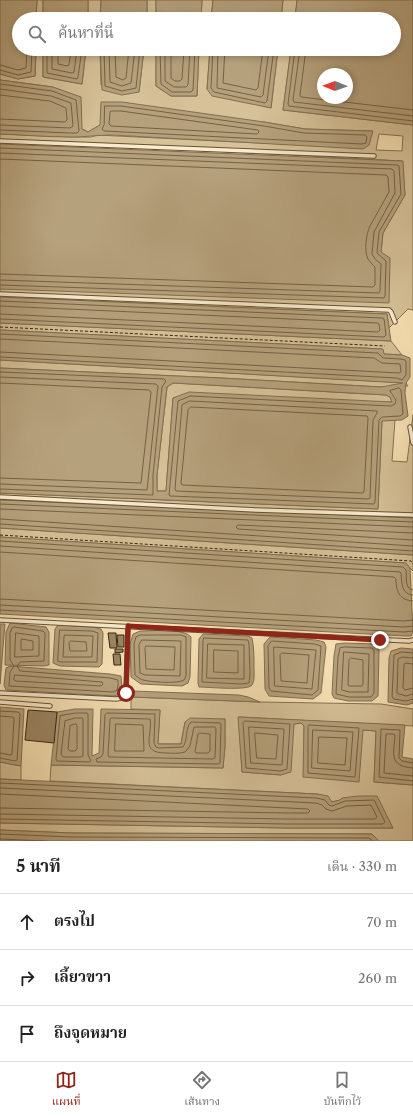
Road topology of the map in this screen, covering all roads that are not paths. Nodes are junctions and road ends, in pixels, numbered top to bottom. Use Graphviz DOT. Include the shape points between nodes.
graph roads {
  1 [pos="0,141"];
  2 [pos="374,156"];
  3 [pos="0,294"];
  4 [pos="395,322"];
  5 [pos="410,427"];
  6 [pos="413,443"];
  7 [pos="0,497"];
  8 [pos="413,516"];
  9 [pos="0,620"];
  10 [pos="128,626"];
  11 [pos="413,640"];
  12 [pos="0,693"];
  13 [pos="0,702"];
  14 [pos="50,706"];
  1 -- 2 [label="lane"];
  3 -- 4 [label="lane" via="389,310"];
  5 -- 6 [label="lane"];
  7 -- 8 [label="lane"];
  9 -- 10 [label="lane"];
  10 -- 11 [label="lane"];
  10 -- 12 [label="lane" via="126,693 122,698"];
  13 -- 14 [label="lane"];
}
